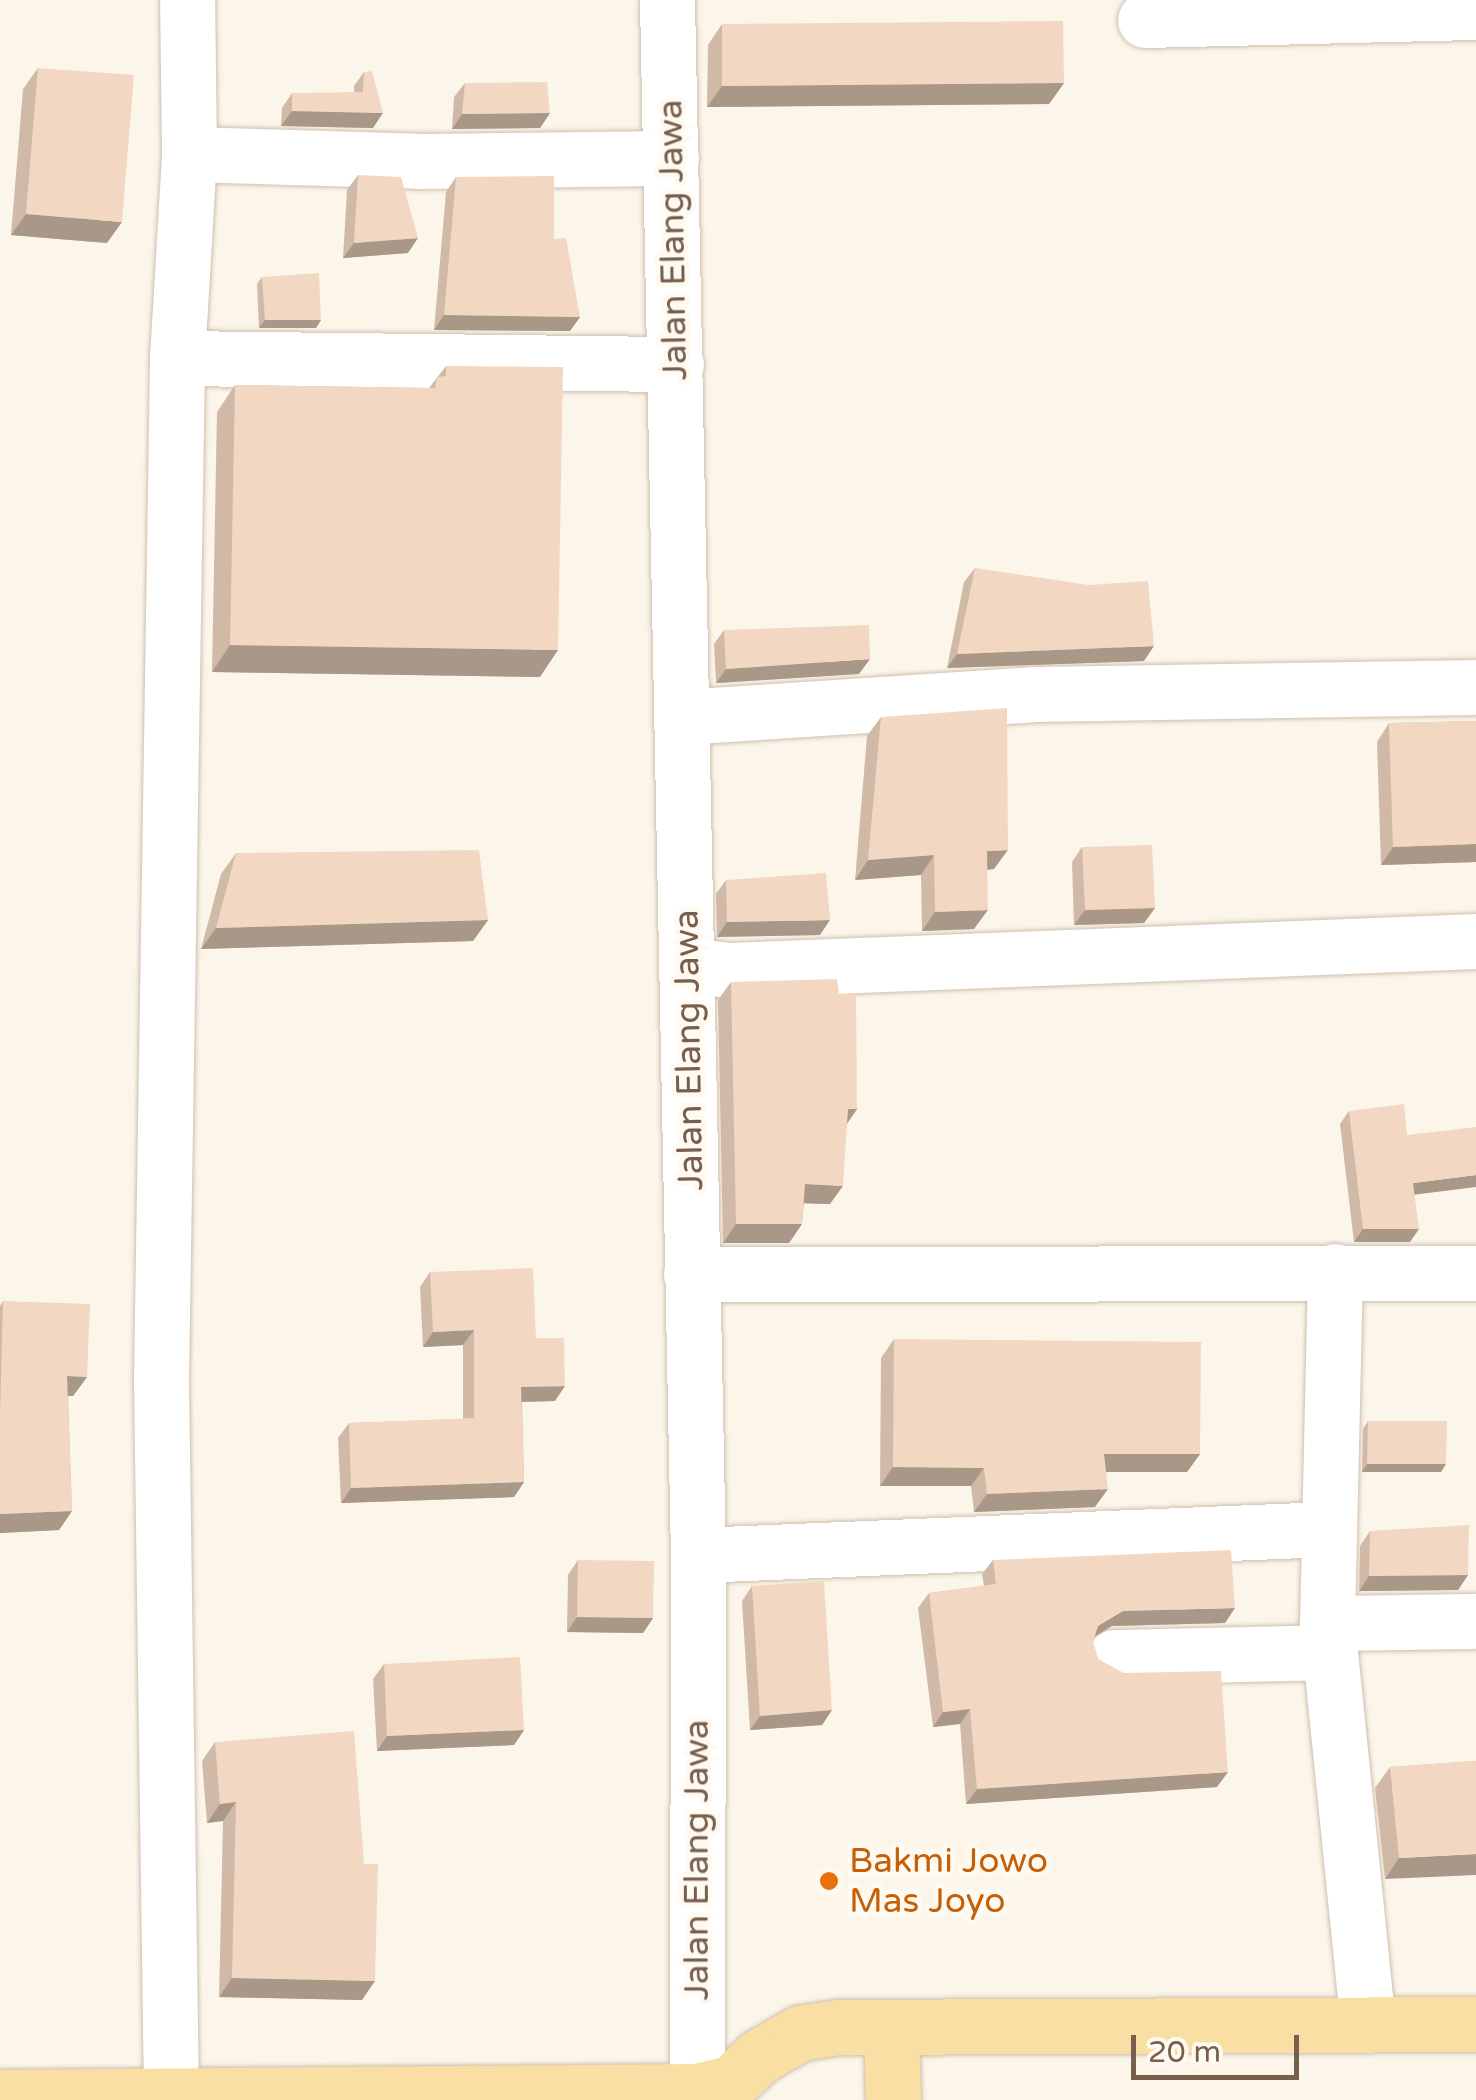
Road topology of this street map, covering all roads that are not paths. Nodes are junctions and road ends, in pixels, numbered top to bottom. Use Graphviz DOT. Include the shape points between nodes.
graph roads {
  1 [pos="186,0"];
  2 [pos="667,0"];
  3 [pos="1476,12"];
  4 [pos="1145,20"];
  5 [pos="189,154"];
  6 [pos="671,158"];
  7 [pos="177,358"];
  8 [pos="676,364"];
  9 [pos="1476,686"];
  10 [pos="681,717"];
  11 [pos="1476,941"];
  12 [pos="689,965"];
  13 [pos="1335,1271"];
  14 [pos="1476,1273"];
  15 [pos="691,1274"];
  16 [pos="1325,1530"];
  17 [pos="698,1554"];
  18 [pos="1476,1621"];
  19 [pos="1327,1638"];
  20 [pos="1114,1657"];
  21 [pos="1368,2024"];
  22 [pos="1476,2024"];
  23 [pos="891,2027"];
  24 [pos="696,2096"];
  25 [pos="0,2097"];
  26 [pos="171,2098"];
  27 [pos="893,2100"];
  1 -- 5 [label="street"];
  2 -- 6 [label="street, Jalan Elang Jawa"];
  3 -- 4 [label="street"];
  5 -- 6 [label="street" via="419,161"];
  5 -- 7 [label="street"];
  6 -- 8 [label="street, Jalan Elang Jawa"];
  7 -- 8 [label="street"];
  7 -- 26 [label="street" via="161,1379"];
  8 -- 10 [label="street, Jalan Elang Jawa"];
  9 -- 10 [label="street" via="1036,694"];
  10 -- 12 [label="street, Jalan Elang Jawa"];
  11 -- 12 [label="street" via="729,970"];
  12 -- 15 [label="street, Jalan Elang Jawa"];
  13 -- 14 [label="street"];
  13 -- 15 [label="street"];
  13 -- 16 [label="street"];
  15 -- 17 [label="street, Jalan Elang Jawa"];
  16 -- 17 [label="street"];
  16 -- 19 [label="street"];
  17 -- 24 [label="street, Jalan Elang Jawa"];
  18 -- 19 [label="street"];
  19 -- 20 [label="street"];
  19 -- 21 [label="street"];
  21 -- 22 [label="main road"];
  21 -- 23 [label="main road"];
  23 -- 24 [label="main road" via="800,2034 760,2056 732,2083"];
  23 -- 27 [label="main road"];
  24 -- 26 [label="main road"];
  25 -- 26 [label="main road"];
}
